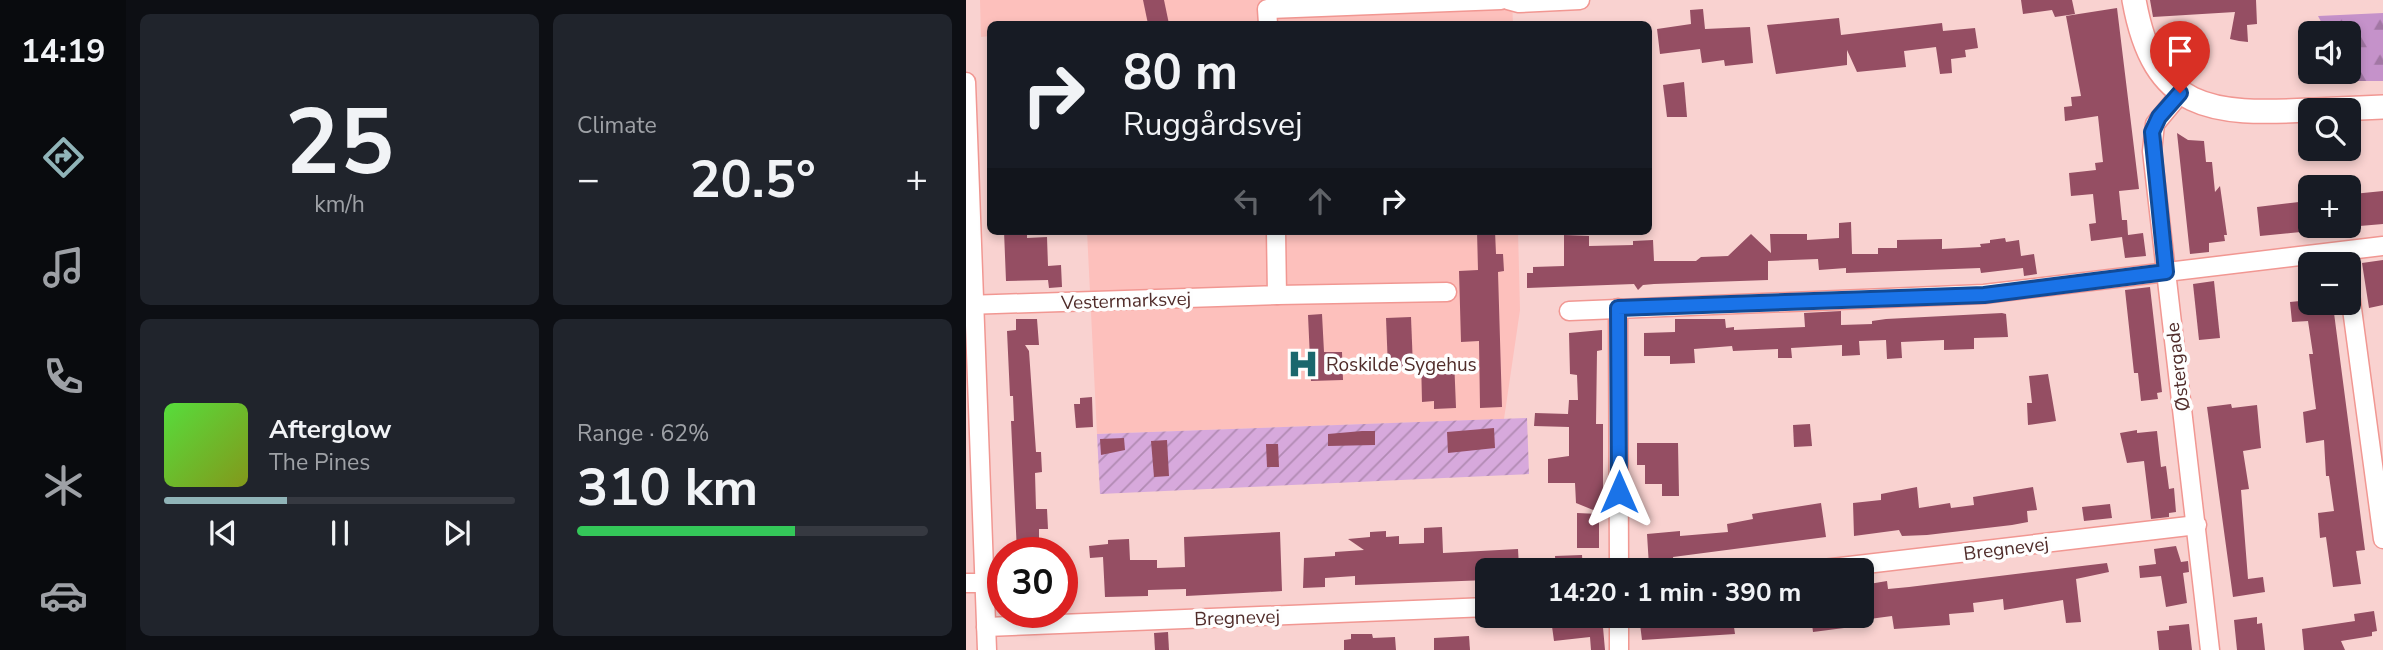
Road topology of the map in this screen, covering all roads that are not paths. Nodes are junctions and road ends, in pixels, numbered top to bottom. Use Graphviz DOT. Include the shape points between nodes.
graph roads {
  1 [pos="1501,0"];
  2 [pos="1508,0"];
  3 [pos="1580,0"];
  4 [pos="2134,0"];
  5 [pos="1268,21"];
  6 [pos="966,82"];
  7 [pos="2180,93"];
  8 [pos="2383,107"];
  9 [pos="2361,108"];
  10 [pos="2298,110"];
  11 [pos="1276,235"];
  12 [pos="2383,246"];
  13 [pos="2361,253"];
  14 [pos="2298,262"];
  15 [pos="2166,272"];
  16 [pos="1447,292"];
  17 [pos="1277,295"];
  18 [pos="970,305"];
  19 [pos="1618,308"];
  20 [pos="1570,311"];
  21 [pos="2353,315"];
  22 [pos="2197,525"];
  23 [pos="2383,539"];
  24 [pos="1619,558"];
  25 [pos="1874,563"];
  26 [pos="966,583"];
  27 [pos="984,583"];
  28 [pos="1475,607"];
  29 [pos="986,626"];
  30 [pos="1619,628"];
  31 [pos="987,650"];
  32 [pos="1619,650"];
  33 [pos="2210,650"];
  1 -- 5 [label="street" via="1267,9"];
  2 -- 3 [label="street"];
  4 -- 7 [label="main road" via="2146,48"];
  6 -- 18 [label="street"];
  7 -- 10 [label="main road" via="2203,106 2228,112"];
  7 -- 15 [label="street, Østergade" via="2152,132"];
  8 -- 9 [label="main road"];
  11 -- 17 [label="street"];
  12 -- 13 [label="street"];
  14 -- 15 [label="street"];
  15 -- 19 [label="street" via="1984,295"];
  15 -- 22 [label="street, Østergade"];
  16 -- 17 [label="street, Vestermarksvej"];
  17 -- 18 [label="street, Vestermarksvej"];
  18 -- 27 [label="street"];
  19 -- 20 [label="street"];
  19 -- 24 [label="street"];
  21 -- 23 [label="street"];
  22 -- 25 [label="street, Bregnevej"];
  22 -- 33 [label="street, Østergade"];
  26 -- 27 [label="street"];
  27 -- 29 [label="street"];
  28 -- 29 [label="street, Bregnevej"];
  29 -- 31 [label="street"];
  30 -- 32 [label="street"];
}
